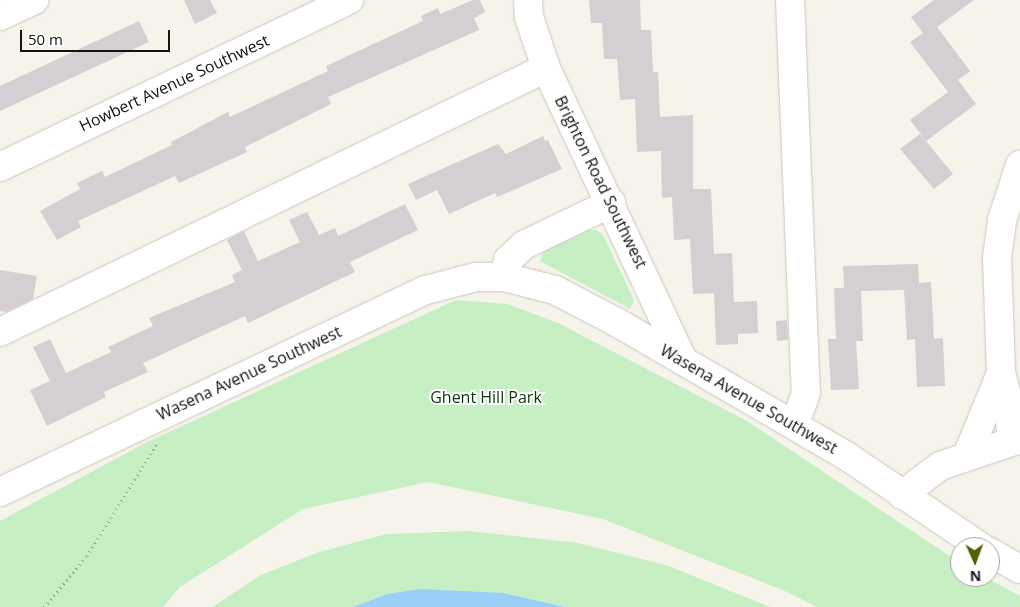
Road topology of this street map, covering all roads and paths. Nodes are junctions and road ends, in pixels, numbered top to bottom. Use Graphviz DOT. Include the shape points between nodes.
graph roads {
  1 [pos="34,0"];
  2 [pos="349,0"];
  3 [pos="528,0"];
  4 [pos="790,0"];
  5 [pos="0,16"];
  6 [pos="546,68"];
  7 [pos="1020,165"];
  8 [pos="0,167"];
  9 [pos="611,203"];
  10 [pos="504,277"];
  11 [pos="0,332"];
  12 [pos="683,361"];
  13 [pos="1001,372"];
  14 [pos="159,415"];
  15 [pos="795,424"];
  16 [pos="1016,440"];
  17 [pos="968,456"];
  18 [pos="0,492"];
  19 [pos="902,494"];
  20 [pos="965,537"];
  21 [pos="1000,558"];
  22 [pos="1020,569"];
  23 [pos="44,607"];
  1 -- 5 [label="street"];
  2 -- 8 [label="street, Howbert Avenue Southwest"];
  3 -- 6 [label="street, Brighton Road Southwest" via="529,17"];
  4 -- 15 [label="street" via="806,393"];
  6 -- 9 [label="street, Brighton Road Southwest"];
  6 -- 11 [label="street"];
  7 -- 13 [label="street" via="1002,220 997,257"];
  9 -- 10 [label="street" via="524,244 508,260"];
  9 -- 12 [label="street, Brighton Road Southwest"];
  10 -- 12 [label="street, Wasena Avenue Southwest" via="555,290"];
  10 -- 14 [label="street, Wasena Avenue Southwest" via="476,277 426,290"];
  12 -- 15 [label="street, Wasena Avenue Southwest"];
  13 -- 16 [label="street"];
  13 -- 17 [label="street"];
  14 -- 18 [label="street, Wasena Avenue Southwest"];
  14 -- 23 [label="path" via="158,440 153,451 87,556"];
  15 -- 19 [label="street, Wasena Avenue Southwest"];
  16 -- 17 [label="street"];
  17 -- 19 [label="street" via="940,466"];
  19 -- 20 [label="street, Wasena Avenue Southwest"];
  21 -- 22 [label="street"];
}
